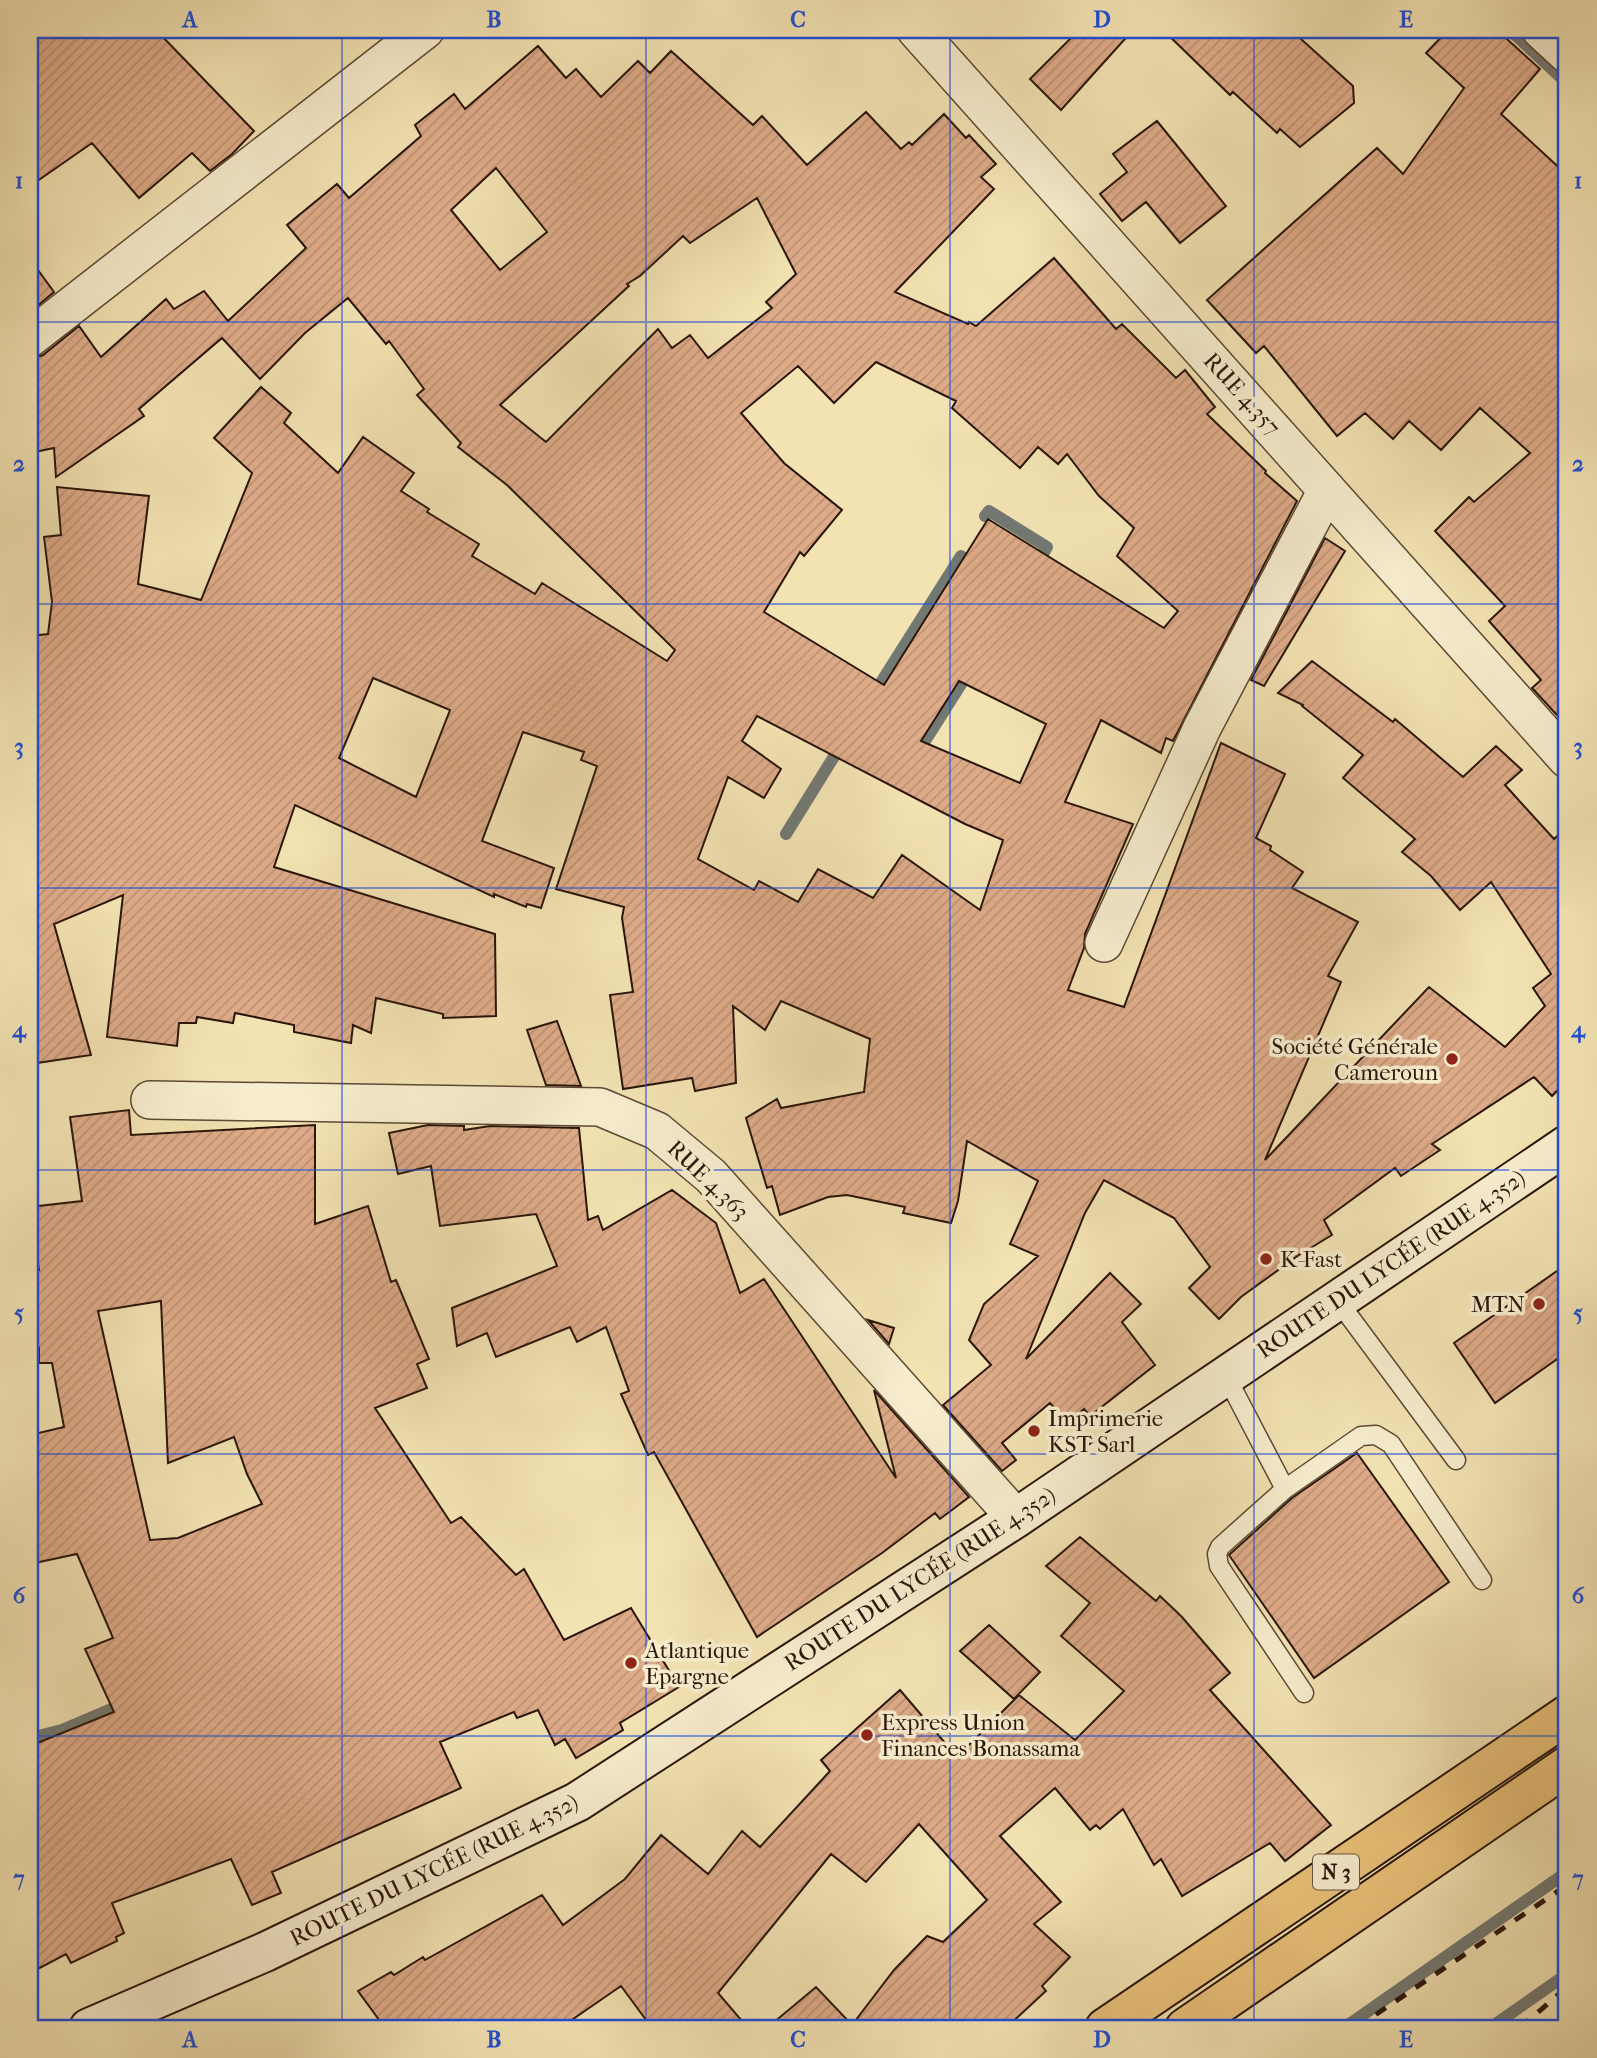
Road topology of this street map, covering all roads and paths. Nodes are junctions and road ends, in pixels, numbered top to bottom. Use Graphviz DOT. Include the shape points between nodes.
graph roads {
  1 [pos="425,30"];
  2 [pos="916,30"];
  3 [pos="1541,30"];
  4 [pos="1567,54"];
  5 [pos="30,338"];
  6 [pos="1327,490"];
  7 [pos="1567,759"];
  8 [pos="1104,943"];
  9 [pos="150,1100"];
  10 [pos="1567,1145"];
  11 [pos="1338,1301"];
  12 [pos="1226,1376"];
  13 [pos="1456,1460"];
  14 [pos="1285,1489"];
  15 [pos="1016,1518"];
  16 [pos="1482,1580"];
  17 [pos="1304,1693"];
  18 [pos="1567,1715"];
  19 [pos="1567,1766"];
  20 [pos="89,2028"];
  21 [pos="1105,2028"];
  22 [pos="1185,2028"];
  1 -- 5 [label="street"];
  2 -- 6 [label="street, RUE 4.357"];
  3 -- 4 [label="street"];
  6 -- 7 [label="street, RUE 4.357"];
  6 -- 8 [label="street" via="1202,728"];
  9 -- 15 [label="street, RUE 4.363" via="600,1107 657,1131 711,1177"];
  10 -- 11 [label="main road, ROUTE DU LYCÉE (RUE 4.352)"];
  11 -- 12 [label="main road, ROUTE DU LYCÉE (RUE 4.352)"];
  11 -- 13 [label="lane"];
  12 -- 14 [label="lane"];
  12 -- 15 [label="main road, ROUTE DU LYCÉE (RUE 4.352)"];
  14 -- 16 [label="lane" via="1361,1436 1376,1435 1391,1444"];
  14 -- 17 [label="lane" via="1220,1547 1217,1555 1219,1566"];
  15 -- 20 [label="main road, ROUTE DU LYCÉE (RUE 4.352)" via="577,1802 265,1952"];
  18 -- 21 [label="highway, N 3"];
  19 -- 22 [label="highway"];
}
